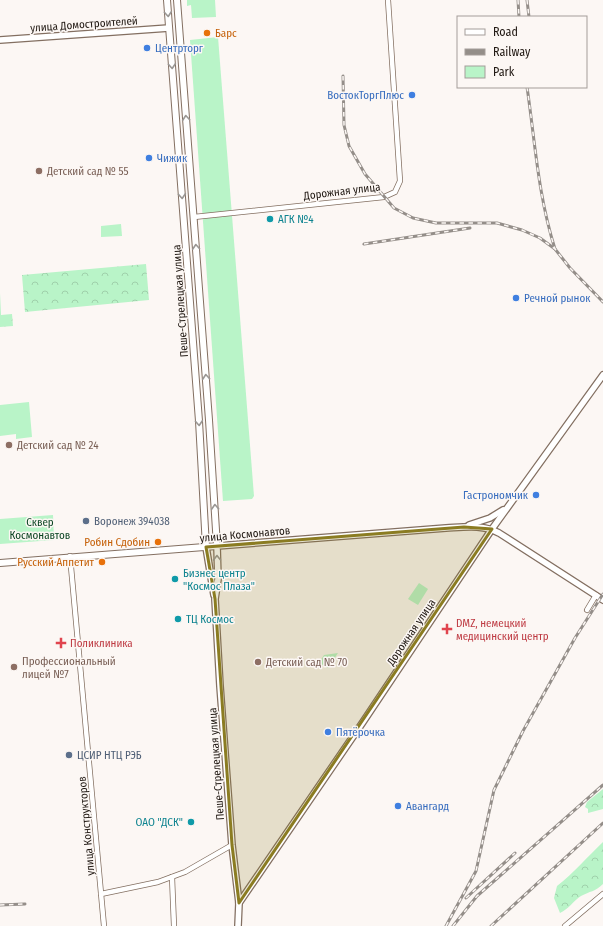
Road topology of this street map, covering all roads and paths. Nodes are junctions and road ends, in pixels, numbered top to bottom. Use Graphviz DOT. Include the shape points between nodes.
graph roads {
  1 [pos="166,0"];
  2 [pos="177,0"];
  3 [pos="388,0"];
  4 [pos="169,28"];
  5 [pos="0,40"];
  6 [pos="194,217"];
  7 [pos="603,375"];
  8 [pos="507,508"];
  9 [pos="464,527"];
  10 [pos="492,529"];
  11 [pos="217,546"];
  12 [pos="206,547"];
  13 [pos="70,556"];
  14 [pos="0,563"];
  15 [pos="596,595"];
  16 [pos="215,599"];
  17 [pos="603,600"];
  18 [pos="587,610"];
  19 [pos="232,845"];
  20 [pos="172,877"];
  21 [pos="101,894"];
  22 [pos="603,894"];
  23 [pos="239,903"];
  24 [pos="104,926"];
  25 [pos="174,926"];
  26 [pos="238,926"];
  27 [pos="565,926"];
  1 -- 4 [label="main road, Пеше-Стрелецкая улица, one-way"];
  6 -- 2 [label="main road, Пеше-Стрелецкая улица, one-way"];
  3 -- 6 [label="street, Дорожная улица" via="400,181 395,192 384,198"];
  4 -- 5 [label="street, улица Домостроителей"];
  4 -- 12 [label="main road, Пеше-Стрелецкая улица, one-way"];
  11 -- 6 [label="main road, Пеше-Стрелецкая улица, one-way"];
  7 -- 8 [label="street, Дорожная улица"];
  8 -- 9 [label="street" via="490,518"];
  8 -- 10 [label="street, Дорожная улица"];
  9 -- 10 [label="street, улица Космонавтов"];
  9 -- 11 [label="street, улица Космонавтов"];
  10 -- 15 [label="street"];
  10 -- 23 [label="street, Дорожная улица"];
  11 -- 12 [label="main road, улица Космонавтов"];
  16 -- 11 [label="street, Пеше-Стрелецкая улица, one-way" via="218,579"];
  12 -- 13 [label="main road, улица Космонавтов"];
  12 -- 16 [label="street, Пеше-Стрелецкая улица"];
  13 -- 14 [label="main road, улица Космонавтов"];
  13 -- 21 [label="street, улица Конструкторов"];
  15 -- 17 [label="street"];
  15 -- 18 [label="street"];
  16 -- 19 [label="street, Пеше-Стрелецкая улица"];
  19 -- 20 [label="street"];
  19 -- 23 [label="street, Пеше-Стрелецкая улица"];
  20 -- 21 [label="street" via="137,888"];
  20 -- 25 [label="street"];
  21 -- 24 [label="street, улица Конструкторов"];
  22 -- 27 [label="street"];
  23 -- 26 [label="street, Пеше-Стрелецкая улица"];
}
